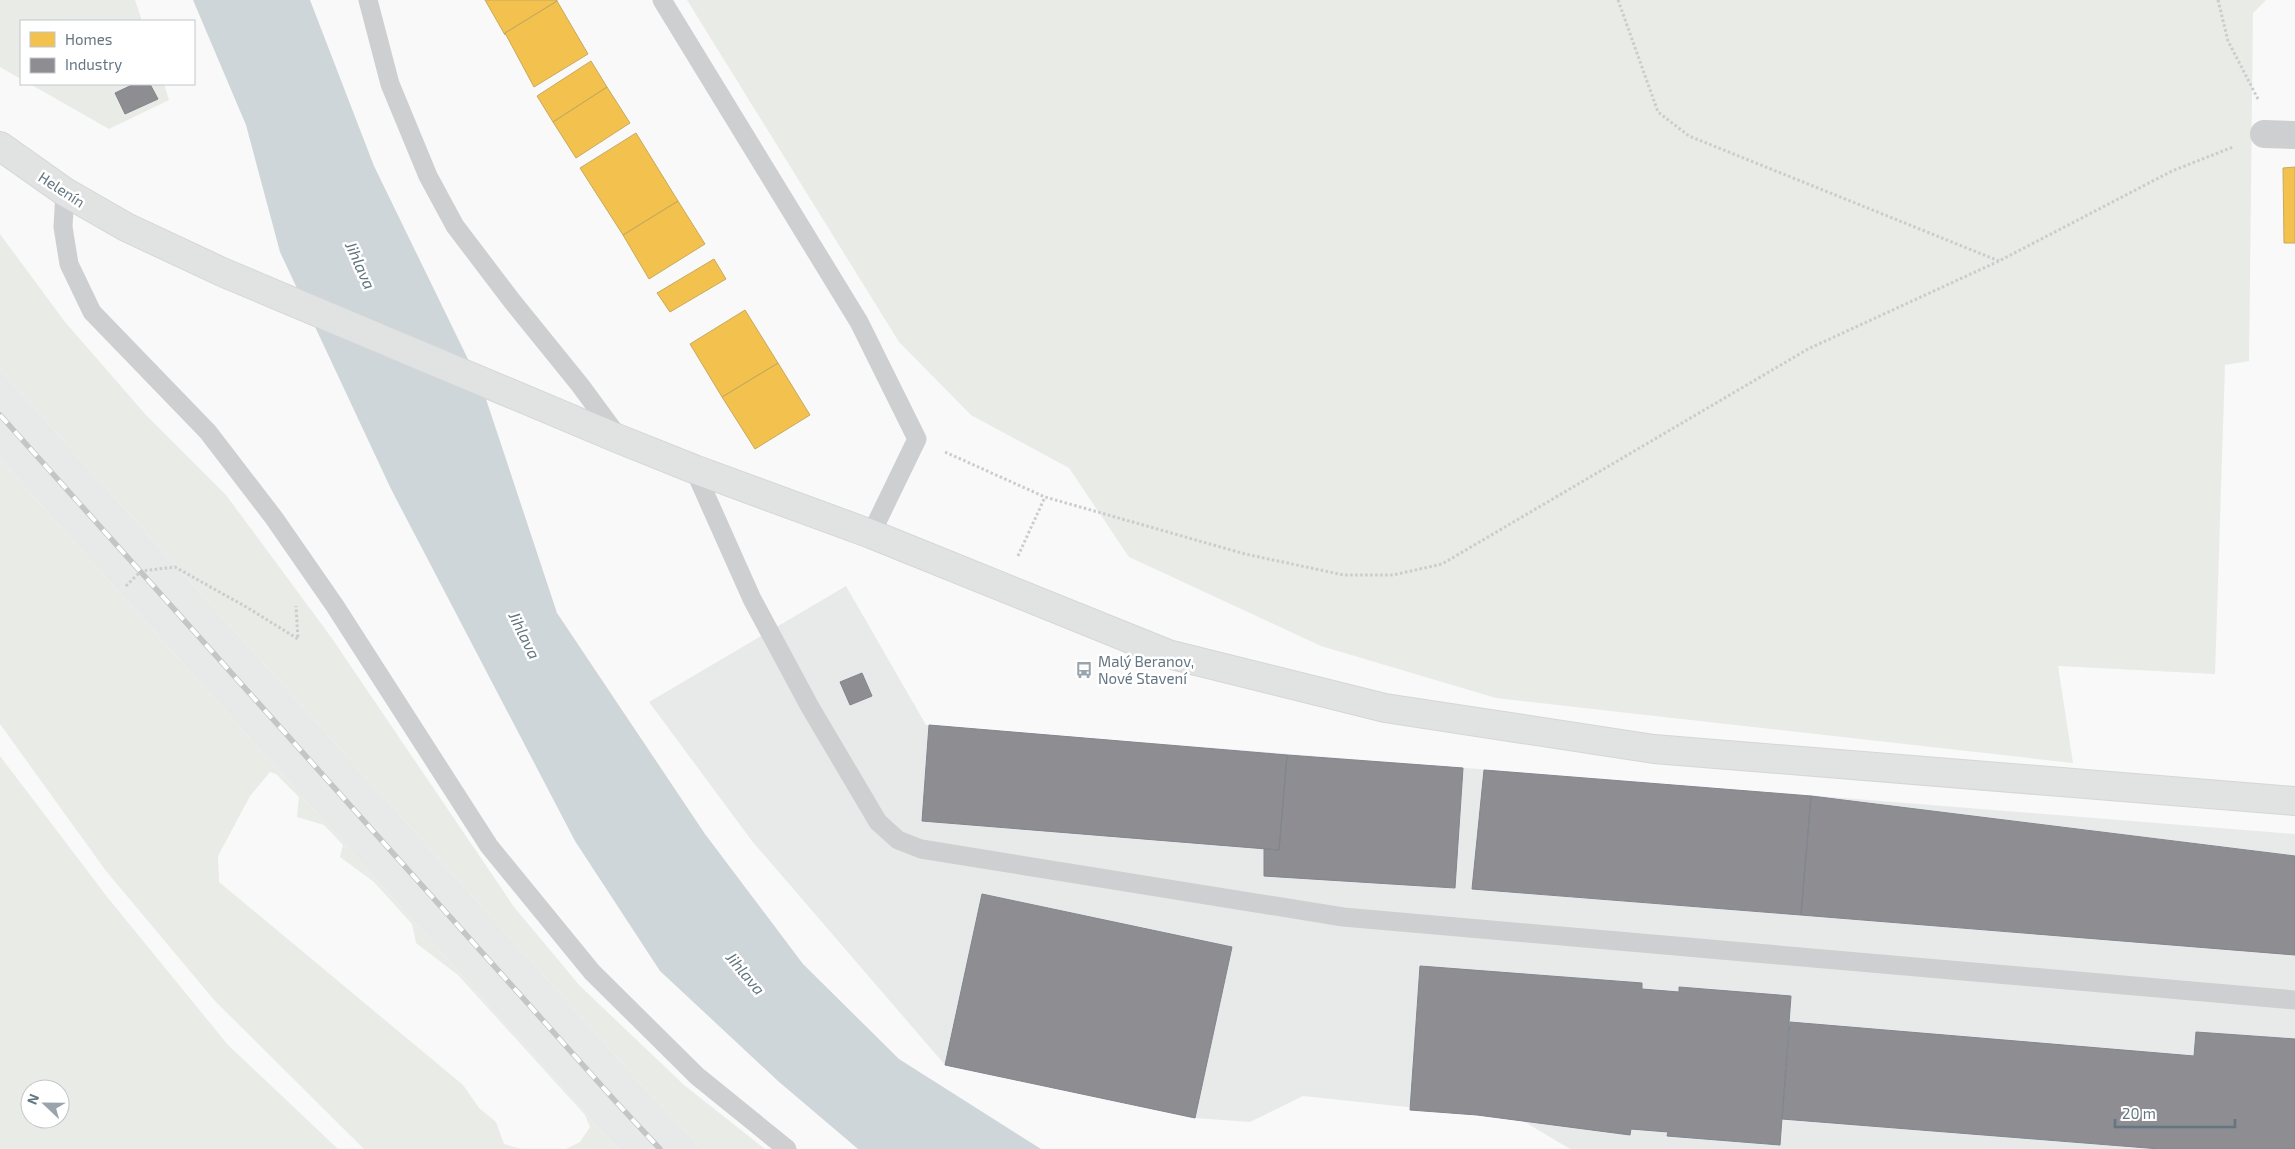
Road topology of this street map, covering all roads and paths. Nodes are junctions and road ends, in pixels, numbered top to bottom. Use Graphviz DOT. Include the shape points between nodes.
graph roads {
  1 [pos="368,0"];
  2 [pos="662,0"];
  3 [pos="1618,0"];
  4 [pos="2218,0"];
  5 [pos="2280,134"];
  6 [pos="0,146"];
  7 [pos="65,192"];
  8 [pos="2000,261"];
  9 [pos="619,439"];
  10 [pos="917,439"];
  11 [pos="694,469"];
  12 [pos="1045,497"];
  13 [pos="870,534"];
  14 [pos="1024,541"];
  15 [pos="126,586"];
  16 [pos="295,596"];
  17 [pos="2295,800"];
  18 [pos="2295,1000"];
  19 [pos="787,1149"];
  1 -- 9 [label="lane" via="390,84 428,176 455,226"];
  2 -- 10 [label="lane" via="859,322"];
  3 -- 8 [label="path" via="1658,112 1689,136"];
  4 -- 5 [label="path" via="2228,41 2252,90"];
  5 -- 8 [label="path" via="2172,171"];
  6 -- 7 [label="street, Helenín"];
  7 -- 9 [label="street, Helenín" via="126,228 222,272"];
  7 -- 19 [label="lane" via="62,227 69,264 92,312 208,432 274,518 335,606 489,846 592,972 697,1076"];
  8 -- 12 [label="path" via="1808,349 1442,564 1393,575 1344,575 1245,554"];
  9 -- 11 [label="street, Helenín"];
  10 -- 12 [label="path"];
  10 -- 13 [label="lane"];
  11 -- 13 [label="street, Helenín"];
  11 -- 18 [label="lane" via="752,599 878,822 898,840 921,849 1342,917"];
  12 -- 14 [label="path"];
  13 -- 17 [label="street, Helenín" via="1168,654 1384,708 1654,749"];
  15 -- 16 [label="path" via="141,571 174,568 248,608 298,640"];
}
